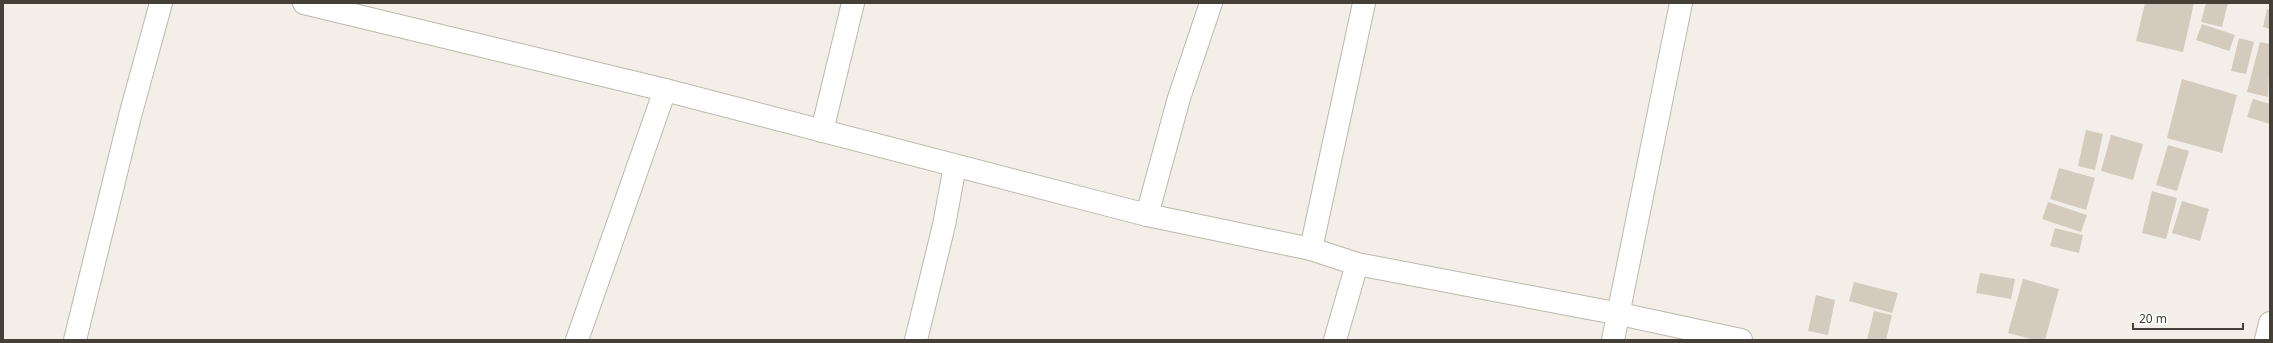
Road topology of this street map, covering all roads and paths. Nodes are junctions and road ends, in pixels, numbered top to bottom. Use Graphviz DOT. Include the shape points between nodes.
graph roads {
  1 [pos="161,3"];
  2 [pos="304,3"];
  3 [pos="853,3"];
  4 [pos="1211,3"];
  5 [pos="1364,3"];
  6 [pos="1681,3"];
  7 [pos="665,90"];
  8 [pos="822,131"];
  9 [pos="955,166"];
  10 [pos="1147,215"];
  11 [pos="1311,249"];
  12 [pos="1357,264"];
  13 [pos="1620,314"];
  14 [pos="2270,323"];
  15 [pos="74,340"];
  16 [pos="577,340"];
  17 [pos="916,340"];
  18 [pos="1335,340"];
  19 [pos="1613,340"];
  20 [pos="1741,340"];
  21 [pos="2266,340"];
  1 -- 15 [label="street"];
  2 -- 7 [label="street"];
  3 -- 8 [label="street"];
  4 -- 10 [label="street" via="1179,98"];
  5 -- 11 [label="street"];
  6 -- 13 [label="street"];
  7 -- 8 [label="street"];
  7 -- 16 [label="street"];
  8 -- 9 [label="street"];
  9 -- 10 [label="street"];
  9 -- 17 [label="street" via="944,225"];
  10 -- 11 [label="street"];
  11 -- 12 [label="street"];
  12 -- 13 [label="street"];
  12 -- 18 [label="street"];
  13 -- 19 [label="street"];
  13 -- 20 [label="street"];
  14 -- 21 [label="street"];
}
